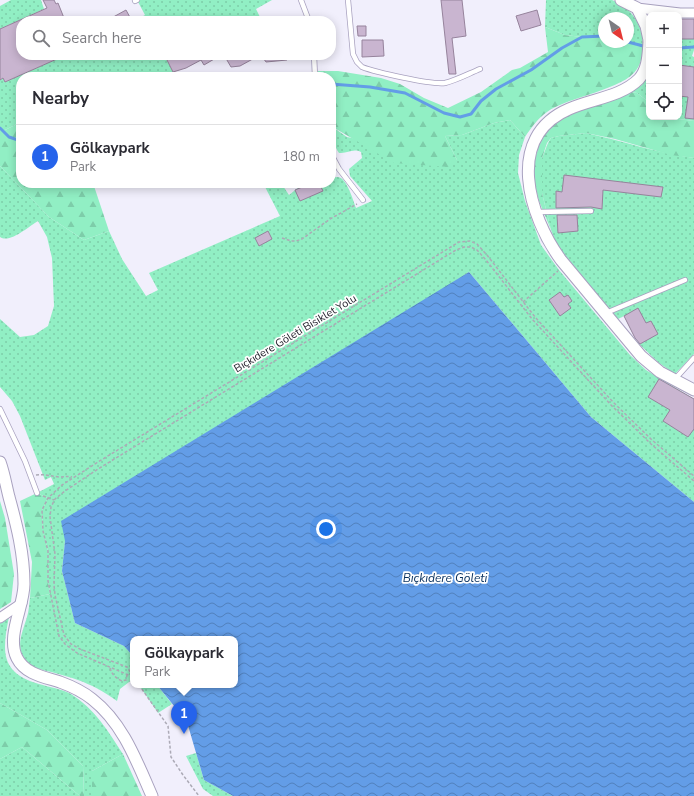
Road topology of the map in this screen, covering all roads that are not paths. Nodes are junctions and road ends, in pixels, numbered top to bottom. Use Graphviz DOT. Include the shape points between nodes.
graph roads {
  1 [pos="301,0"];
  2 [pos="348,0"];
  3 [pos="621,0"];
  4 [pos="637,8"];
  5 [pos="694,13"];
  6 [pos="307,16"];
  7 [pos="646,26"];
  8 [pos="648,48"];
  9 [pos="314,60"];
  10 [pos="480,69"];
  11 [pos="315,72"];
  12 [pos="336,163"];
  13 [pos="363,200"];
  14 [pos="536,212"];
  15 [pos="591,212"];
  16 [pos="685,280"];
  17 [pos="604,313"];
  18 [pos="694,358"];
  19 [pos="674,380"];
  20 [pos="694,390"];
  21 [pos="0,409"];
  22 [pos="0,462"];
  23 [pos="37,494"];
  24 [pos="22,603"];
  25 [pos="0,618"];
  26 [pos="152,796"];
  1 -- 6 [label="lane"];
  2 -- 10 [label="lane" via="353,54 362,67 427,82 443,83"];
  3 -- 4 [label="street"];
  4 -- 5 [label="street"];
  4 -- 7 [label="street"];
  8 -- 14 [label="street" via="643,73 633,84 617,93 569,108 552,119 537,134 527,172"];
  9 -- 11 [label="lane"];
  12 -- 13 [label="lane"];
  14 -- 15 [label="lane"];
  14 -- 17 [label="street" via="551,247"];
  16 -- 17 [label="lane"];
  17 -- 19 [label="street" via="641,356"];
  18 -- 19 [label="lane"];
  19 -- 20 [label="street"];
  21 -- 23 [label="lane"];
  22 -- 24 [label="street" via="23,561"];
  24 -- 25 [label="street"];
  24 -- 26 [label="street" via="13,639 13,650 17,659 30,672 78,690 102,707 132,750"];
}
